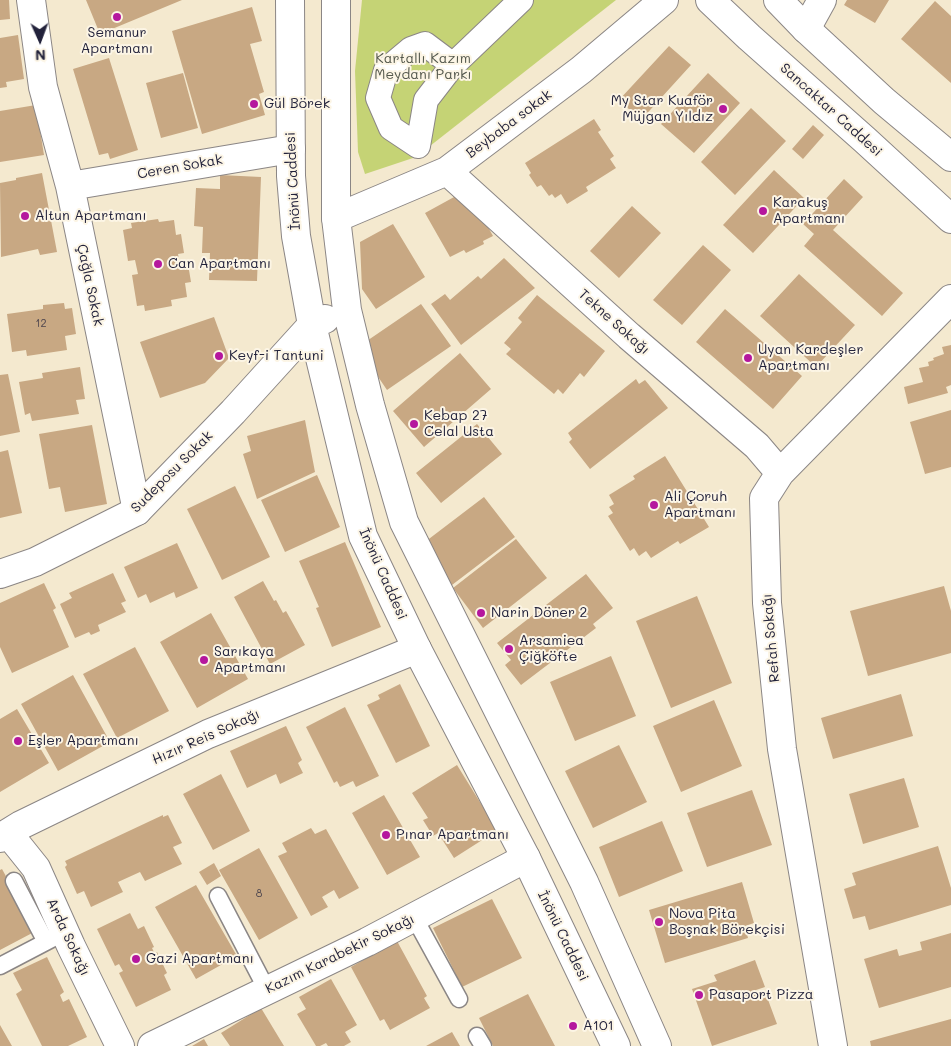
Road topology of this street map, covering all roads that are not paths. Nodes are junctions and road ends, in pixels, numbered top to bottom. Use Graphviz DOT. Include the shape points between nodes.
graph roads {
  1 [pos="31,0"];
  2 [pos="290,0"];
  3 [pos="336,0"];
  4 [pos="521,0"];
  5 [pos="710,0"];
  6 [pos="778,0"];
  7 [pos="822,0"];
  8 [pos="654,2"];
  9 [pos="806,29"];
  10 [pos="453,65"];
  11 [pos="290,149"];
  12 [pos="951,157"];
  13 [pos="447,171"];
  14 [pos="70,186"];
  15 [pos="336,218"];
  16 [pos="951,219"];
  17 [pos="951,299"];
  18 [pos="347,310"];
  19 [pos="312,325"];
  20 [pos="780,474"];
  21 [pos="137,511"];
  22 [pos="0,574"];
  23 [pos="418,649"];
  24 [pos="4,836"];
  25 [pos="526,858"];
  26 [pos="14,881"];
  27 [pos="218,896"];
  28 [pos="414,917"];
  29 [pos="56,937"];
  30 [pos="0,966"];
  31 [pos="267,990"];
  32 [pos="459,1000"];
  33 [pos="120,1046"];
  34 [pos="152,1046"];
  35 [pos="616,1046"];
  36 [pos="657,1046"];
  37 [pos="833,1046"];
  1 -- 14 [label="street, Çağla Sokak" via="43,87"];
  2 -- 11 [label="street, İnönü Caddesi"];
  3 -- 15 [label="street"];
  4 -- 10 [label="street"];
  5 -- 16 [label="street, Sancaktar Caddesi"];
  6 -- 9 [label="street"];
  7 -- 9 [label="street"];
  8 -- 13 [label="street, Beybaba sokak" via="581,70"];
  9 -- 12 [label="street"];
  11 -- 14 [label="street, Ceren Sokak"];
  11 -- 19 [label="street, İnönü Caddesi" via="296,236"];
  13 -- 15 [label="street, Beybaba sokak"];
  13 -- 20 [label="street, Tekne Sokağı" via="757,446"];
  14 -- 21 [label="street, Çağla Sokak"];
  15 -- 18 [label="street"];
  17 -- 20 [label="street, Refah Sokağı"];
  18 -- 19 [label="street"];
  18 -- 36 [label="street" via="370,406 404,522 584,882"];
  19 -- 21 [label="street, Sudeposu Sokak"];
  19 -- 23 [label="street, İnönü Caddesi" via="363,536"];
  20 -- 37 [label="street, Refah Sokağı" via="764,498 767,603 782,749"];
  21 -- 22 [label="street, Sudeposu Sokak" via="35,562"];
  23 -- 24 [label="street, Hızır Reis Sokağı" via="208,734"];
  23 -- 25 [label="street, İnönü Caddesi"];
  24 -- 29 [label="street, Arda Sokağı" via="36,868"];
  25 -- 28 [label="street, Kazım Karabekir Sokağı"];
  25 -- 35 [label="street, İnönü Caddesi"];
  26 -- 29 [label="lane"];
  27 -- 31 [label="lane"];
  28 -- 31 [label="street, Kazım Karabekir Sokağı"];
  28 -- 32 [label="lane"];
  29 -- 30 [label="lane"];
  29 -- 33 [label="street, Arda Sokağı"];
  31 -- 34 [label="street, Kazım Karabekir Sokağı"];
}
